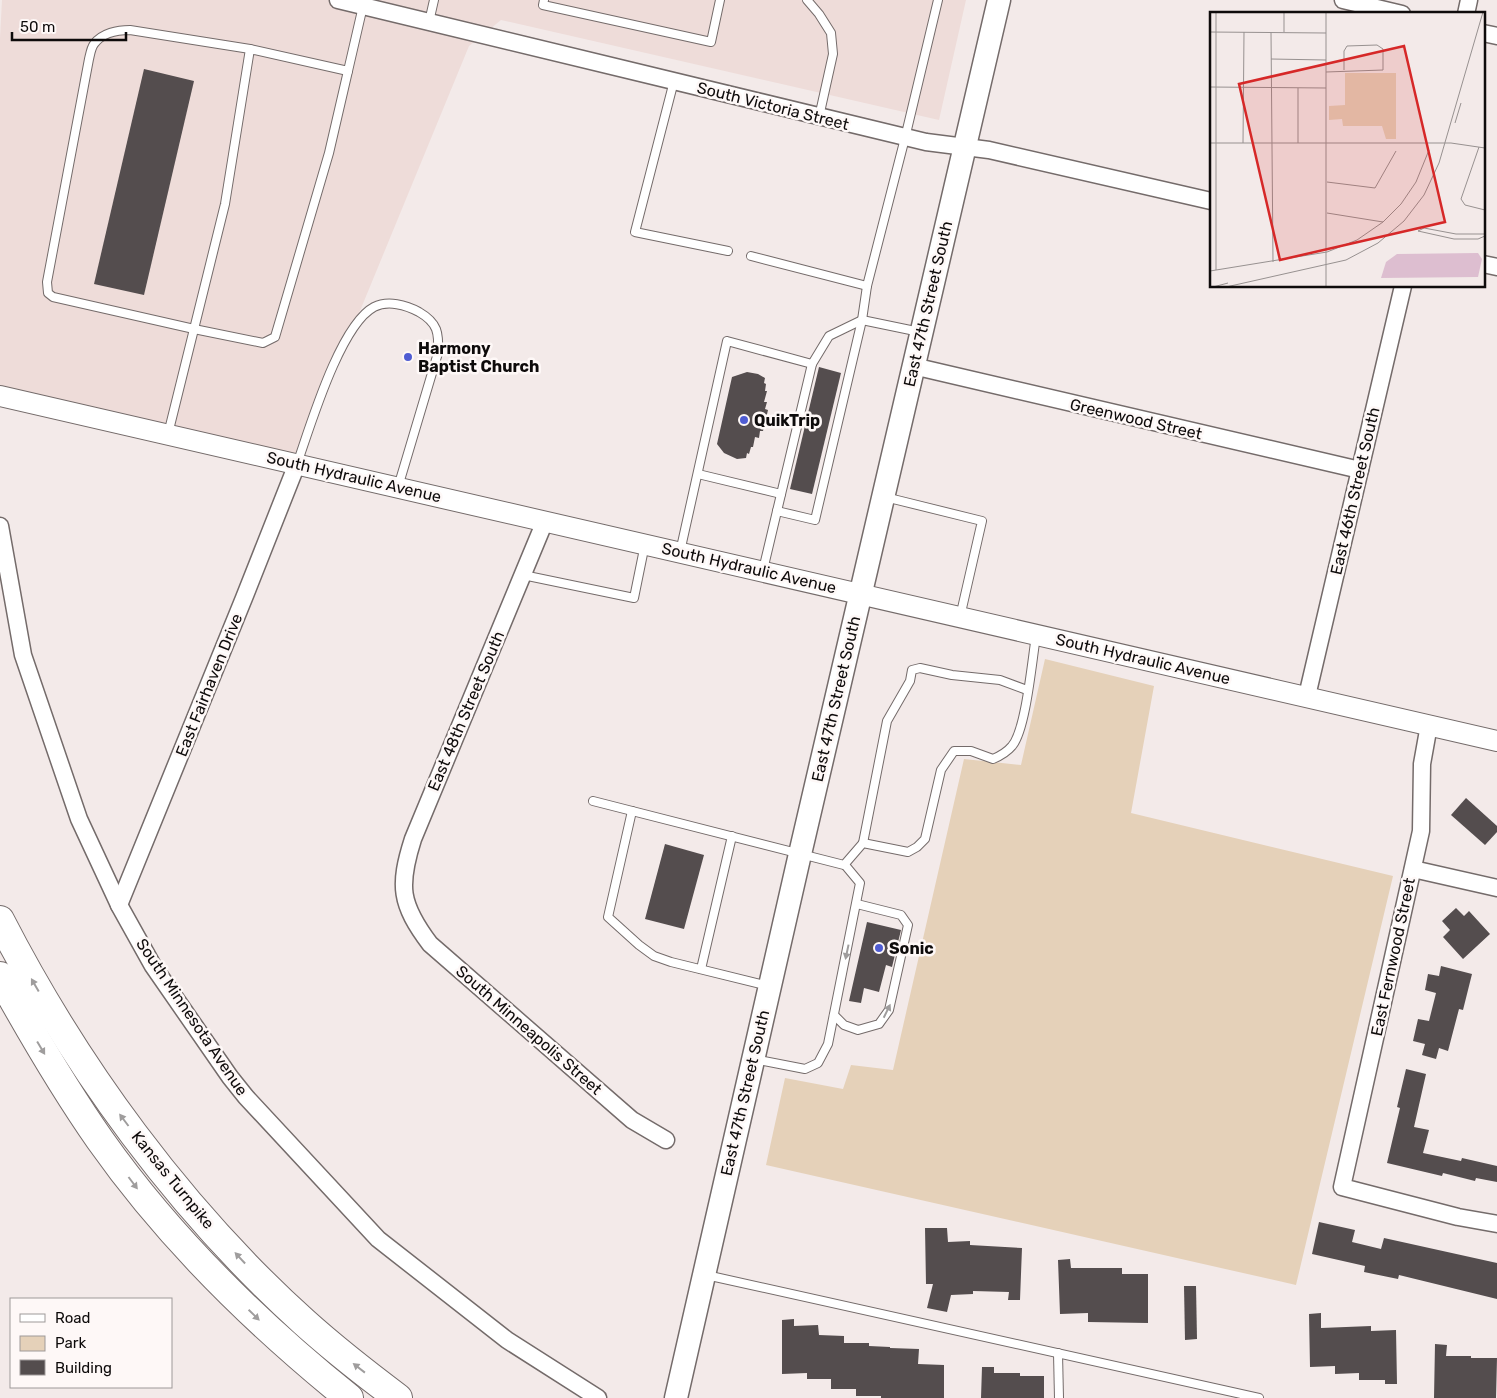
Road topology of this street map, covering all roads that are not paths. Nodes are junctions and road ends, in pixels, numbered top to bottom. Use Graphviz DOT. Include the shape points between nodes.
graph roads {
  1 [pos="338,0"];
  2 [pos="434,0"];
  3 [pos="544,0"];
  4 [pos="720,0"];
  5 [pos="807,0"];
  6 [pos="938,0"];
  7 [pos="999,0"];
  8 [pos="1343,0"];
  9 [pos="363,6"];
  10 [pos="1394,12"];
  11 [pos="429,22"];
  12 [pos="1484,33"];
  13 [pos="1497,36"];
  14 [pos="250,49"];
  15 [pos="348,71"];
  16 [pos="674,82"];
  17 [pos="819,117"];
  18 [pos="905,138"];
  19 [pos="965,147"];
  20 [pos="1210,201"];
  21 [pos="728,251"];
  22 [pos="751,256"];
  23 [pos="1484,264"];
  24 [pos="1497,267"];
  25 [pos="866,286"];
  26 [pos="1403,288"];
  27 [pos="862,320"];
  28 [pos="194,329"];
  29 [pos="921,332"];
  30 [pos="812,364"];
  31 [pos="913,366"];
  32 [pos="836,390"];
  33 [pos="845,392"];
  34 [pos="0,396"];
  35 [pos="832,408"];
  36 [pos="841,410"];
  37 [pos="168,434"];
  38 [pos="297,464"];
  39 [pos="1360,470"];
  40 [pos="698,474"];
  41 [pos="398,487"];
  42 [pos="781,494"];
  43 [pos="883,497"];
  44 [pos="777,511"];
  45 [pos="545,521"];
  46 [pos="0,526"];
  47 [pos="645,544"];
  48 [pos="680,552"];
  49 [pos="763,571"];
  50 [pos="523,575"];
  51 [pos="860,594"];
  52 [pos="960,617"];
  53 [pos="1037,634"];
  54 [pos="1027,690"];
  55 [pos="1307,696"];
  56 [pos="1429,725"];
  57 [pos="1497,740"];
  58 [pos="593,801"];
  59 [pos="632,811"];
  60 [pos="732,836"];
  61 [pos="863,843"];
  62 [pos="800,854"];
  63 [pos="844,865"];
  64 [pos="1413,869"];
  65 [pos="1497,888"];
  66 [pos="407,904"];
  67 [pos="857,904"];
  68 [pos="119,905"];
  69 [pos="0,920"];
  70 [pos="701,969"];
  71 [pos="0,976"];
  72 [pos="770,986"];
  73 [pos="834,1015"];
  74 [pos="754,1059"];
  75 [pos="666,1140"];
  76 [pos="1497,1224"];
  77 [pos="704,1274"];
  78 [pos="1058,1353"];
  79 [pos="349,1398"];
  80 [pos="398,1398"];
  81 [pos="598,1398"];
  82 [pos="677,1398"];
  83 [pos="1059,1398"];
  84 [pos="1259,1398"];
  1 -- 9 [label="street, South Victoria Street"];
  2 -- 11 [label="lane"];
  3 -- 4 [label="lane" via="543,5 711,42"];
  5 -- 17 [label="lane" via="831,33 833,54"];
  6 -- 18 [label="lane"];
  7 -- 19 [label="main road, East 47th Street South"];
  8 -- 10 [label="street"];
  9 -- 11 [label="street, South Victoria Street"];
  9 -- 15 [label="lane"];
  11 -- 16 [label="street, South Victoria Street"];
  12 -- 13 [label="street"];
  14 -- 15 [label="lane"];
  14 -- 28 [label="lane" via="225,204"];
  14 -- 28 [label="lane" via="117,30 94,44 89,59 47,282 48,293 53,297"];
  15 -- 28 [label="lane" via="328,153 274,337 263,343"];
  16 -- 17 [label="street, South Victoria Street"];
  16 -- 21 [label="lane" via="635,232"];
  17 -- 18 [label="street, South Victoria Street"];
  18 -- 19 [label="street, South Victoria Street"];
  18 -- 25 [label="lane"];
  19 -- 20 [label="street, South Victoria Street"];
  19 -- 29 [label="main road, East 47th Street South"];
  22 -- 25 [label="lane"];
  23 -- 24 [label="street"];
  25 -- 27 [label="lane"];
  26 -- 39 [label="street, East 46th Street South"];
  27 -- 29 [label="lane"];
  27 -- 30 [label="lane" via="830,336"];
  27 -- 33 [label="lane"];
  28 -- 37 [label="lane"];
  29 -- 31 [label="main road, East 47th Street South"];
  30 -- 40 [label="lane" via="728,342"];
  30 -- 42 [label="lane" via="811,384 799,436"];
  31 -- 39 [label="street, Greenwood Street"];
  31 -- 43 [label="main road, East 47th Street South"];
  32 -- 33 [label="lane"];
  33 -- 36 [label="lane"];
  34 -- 37 [label="street, South Hydraulic Avenue"];
  35 -- 36 [label="lane"];
  36 -- 44 [label="lane" via="828,443 815,520"];
  37 -- 38 [label="street, South Hydraulic Avenue"];
  38 -- 41 [label="street, South Hydraulic Avenue"];
  38 -- 41 [label="lane" via="343,344 374,307 399,304 425,316 437,329 439,338 438,354"];
  38 -- 68 [label="street, East Fairhaven Drive"];
  39 -- 55 [label="street, East 46th Street South"];
  40 -- 42 [label="lane"];
  40 -- 48 [label="lane"];
  41 -- 45 [label="street, South Hydraulic Avenue"];
  42 -- 44 [label="lane"];
  43 -- 51 [label="main road, East 47th Street South"];
  43 -- 52 [label="lane" via="982,521"];
  44 -- 49 [label="lane"];
  45 -- 47 [label="street, South Hydraulic Avenue"];
  45 -- 50 [label="street, East 48th Street South"];
  46 -- 68 [label="street, South Minnesota Avenue" via="23,655 79,819"];
  47 -- 48 [label="street, South Hydraulic Avenue"];
  47 -- 50 [label="lane" via="634,598"];
  48 -- 49 [label="street, South Hydraulic Avenue"];
  49 -- 51 [label="street, South Hydraulic Avenue"];
  50 -- 66 [label="street, East 48th Street South" via="413,839 403,880"];
  51 -- 52 [label="street, South Hydraulic Avenue"];
  51 -- 62 [label="main road, East 47th Street South"];
  52 -- 53 [label="street, South Hydraulic Avenue"];
  53 -- 54 [label="lane"];
  53 -- 55 [label="street, South Hydraulic Avenue"];
  54 -- 61 [label="lane" via="1021,730 1012,746 1002,755 993,759 971,751 954,751 941,770 925,839 917,847 908,852"];
  54 -- 61 [label="lane" via="1000,680 920,668 912,670 910,681 887,721"];
  55 -- 56 [label="street, South Hydraulic Avenue"];
  56 -- 57 [label="street, South Hydraulic Avenue"];
  56 -- 64 [label="street, East Fernwood Street" via="1422,764 1421,831"];
  58 -- 59 [label="lane"];
  59 -- 60 [label="lane"];
  59 -- 70 [label="lane" via="608,917 654,956"];
  60 -- 62 [label="lane"];
  60 -- 70 [label="lane"];
  61 -- 63 [label="lane"];
  62 -- 63 [label="lane"];
  62 -- 72 [label="main road, East 47th Street South"];
  63 -- 67 [label="lane" via="860,883"];
  64 -- 65 [label="street"];
  64 -- 76 [label="street, East Fernwood Street" via="1342,1187"];
  66 -- 75 [label="street, South Minneapolis Street" via="412,920 430,944 632,1120"];
  67 -- 73 [label="lane, one-way"];
  73 -- 67 [label="lane, one-way" via="858,1030 879,1024 889,1010 908,924 901,915"];
  68 -- 81 [label="street, South Minnesota Avenue" via="153,966 230,1078 378,1239 507,1340"];
  80 -- 69 [label="highway, Kansas Turnpike, one-way" via="326,1341 263,1283 163,1172 121,1117 48,1008"];
  70 -- 72 [label="lane"];
  71 -- 79 [label="highway, Kansas Turnpike, one-way" via="70,1096 144,1197 218,1280 269,1330"];
  72 -- 74 [label="main road, East 47th Street South"];
  73 -- 74 [label="lane" via="828,1044 818,1063 804,1069"];
  74 -- 77 [label="main road, East 47th Street South"];
  77 -- 78 [label="lane"];
  77 -- 82 [label="main road, East 47th Street South"];
  78 -- 83 [label="lane"];
  78 -- 84 [label="lane"];
}
